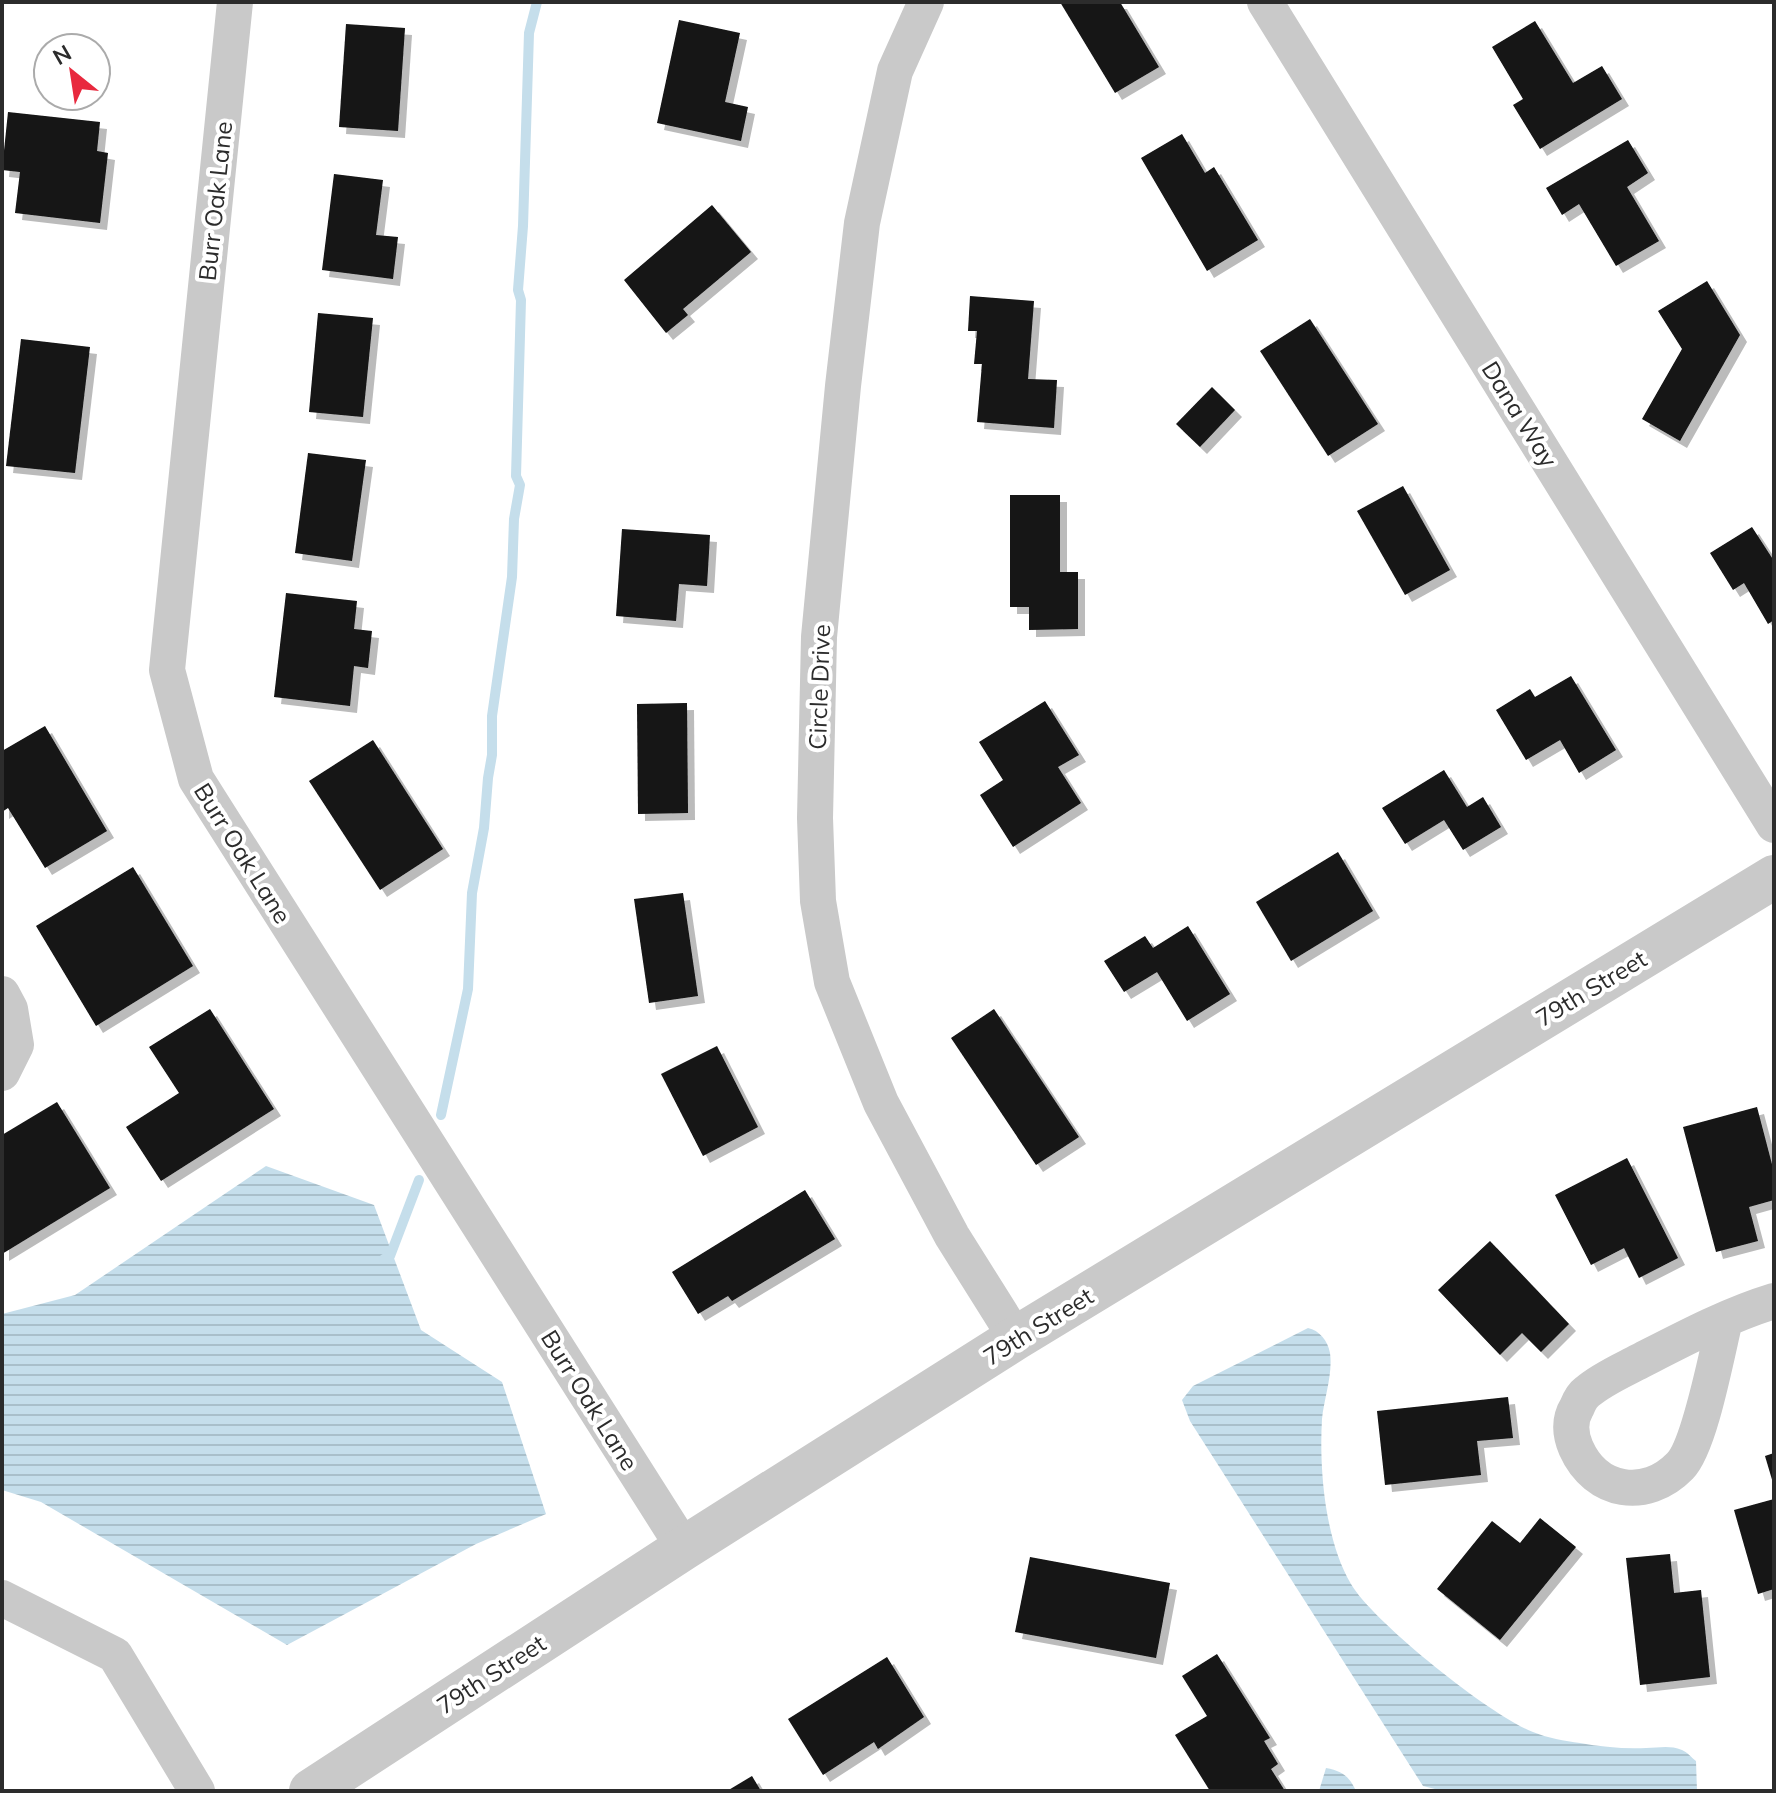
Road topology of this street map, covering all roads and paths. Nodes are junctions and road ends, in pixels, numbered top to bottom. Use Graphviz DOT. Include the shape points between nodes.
graph roads {
  1 [pos="235,2"];
  2 [pos="926,2"];
  3 [pos="1265,2"];
  4 [pos="1774,825"];
  5 [pos="1774,877"];
  6 [pos="2,994"];
  7 [pos="2,1073"];
  8 [pos="1774,1301"];
  9 [pos="1725,1320"];
  10 [pos="1016,1338"];
  11 [pos="684,1548"];
  12 [pos="2,1598"];
  13 [pos="197,1791"];
  14 [pos="311,1791"];
  1 -- 11 [label="street, Burr Oak Lane" via="167,670 196,779"];
  2 -- 10 [label="street, Circle Drive" via="895,71 860,238 819,637 818,901 832,982 881,1103 952,1236"];
  3 -- 4 [label="street, Dana Way"];
  5 -- 10 [label="street, 79th Street"];
  6 -- 7 [label="street" via="16,1045"];
  8 -- 9 [label="street"];
  9 -- 9 [label="street" via="1586,1393 1570,1427 1593,1474 1615,1486 1641,1488 1683,1464"];
  10 -- 11 [label="street, 79th Street"];
  11 -- 14 [label="street, 79th Street"];
  12 -- 13 [label="street" via="115,1655"];
}
